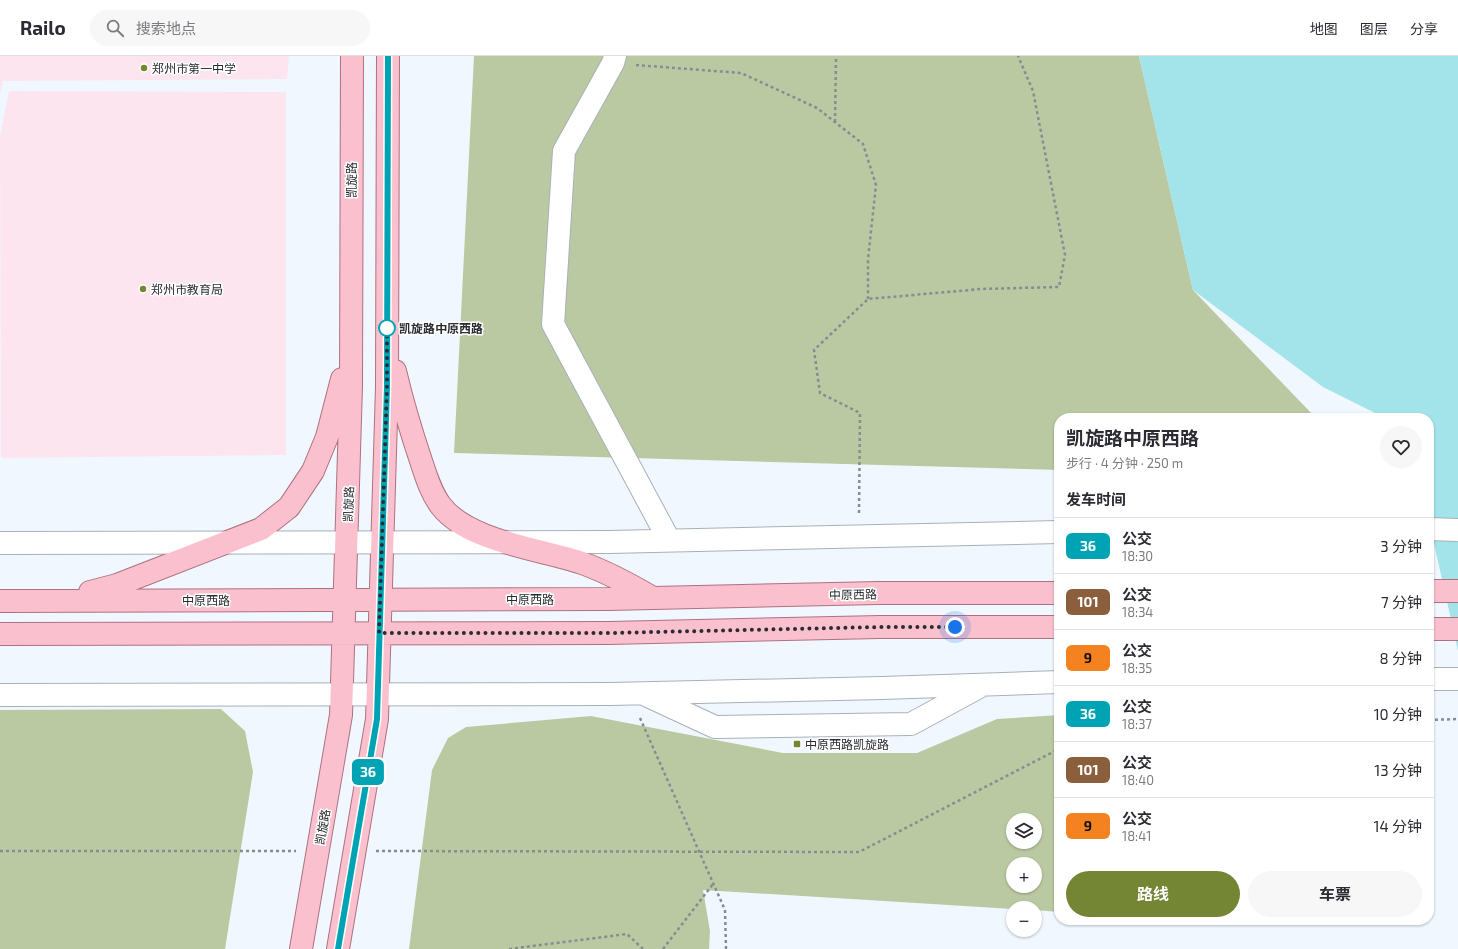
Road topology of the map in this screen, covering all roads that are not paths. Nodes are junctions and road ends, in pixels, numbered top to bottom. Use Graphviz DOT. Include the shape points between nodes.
graph roads {
  1 [pos="352,56"];
  2 [pos="388,56"];
  3 [pos="614,59"];
  4 [pos="351,339"];
  5 [pos="387,340"];
  6 [pos="1434,529"];
  7 [pos="1458,530"];
  8 [pos="1054,532"];
  9 [pos="669,540"];
  10 [pos="225,542"];
  11 [pos="346,542"];
  12 [pos="382,542"];
  13 [pos="503,542"];
  14 [pos="0,543"];
  15 [pos="1434,591"];
  16 [pos="1458,591"];
  17 [pos="1054,593"];
  18 [pos="654,598"];
  19 [pos="0,600"];
  20 [pos="51,600"];
  21 [pos="345,600"];
  22 [pos="380,600"];
  23 [pos="1054,627"];
  24 [pos="1434,628"];
  25 [pos="1458,629"];
  26 [pos="344,633"];
  27 [pos="379,633"];
  28 [pos="0,634"];
  29 [pos="1434,679"];
  30 [pos="1458,679"];
  31 [pos="1054,682"];
  32 [pos="983,684"];
  33 [pos="636,693"];
  34 [pos="342,694"];
  35 [pos="378,694"];
  36 [pos="0,695"];
  37 [pos="301,949"];
  38 [pos="338,949"];
  1 -- 4 [label="main road, 凯旋路"];
  2 -- 5 [label="main road"];
  3 -- 9 [label="street" via="564,151 553,324"];
  4 -- 10 [label="main road" via="337,403 313,471 289,507 261,529"];
  4 -- 11 [label="main road, 凯旋路"];
  5 -- 12 [label="main road"];
  5 -- 13 [label="main road" via="406,417 430,488 441,506 460,523"];
  6 -- 7 [label="street, bridge"];
  8 -- 9 [label="street"];
  9 -- 13 [label="street"];
  10 -- 11 [label="street"];
  10 -- 14 [label="street"];
  10 -- 20 [label="main road" via="117,585"];
  11 -- 12 [label="street"];
  11 -- 21 [label="main road, 凯旋路"];
  12 -- 13 [label="street"];
  12 -- 22 [label="main road"];
  13 -- 18 [label="main road" via="583,563"];
  15 -- 16 [label="main road"];
  17 -- 18 [label="main road, 中原西路"];
  18 -- 22 [label="main road, 中原西路"];
  19 -- 20 [label="main road, 中原西路"];
  20 -- 21 [label="main road, 中原西路"];
  21 -- 22 [label="main road, 中原西路"];
  21 -- 26 [label="main road, 凯旋路"];
  22 -- 27 [label="main road"];
  23 -- 27 [label="main road" via="880,627 610,633"];
  24 -- 25 [label="main road"];
  26 -- 27 [label="main road"];
  26 -- 28 [label="main road"];
  26 -- 34 [label="main road, 凯旋路"];
  27 -- 35 [label="main road"];
  29 -- 30 [label="street"];
  31 -- 32 [label="street"];
  32 -- 33 [label="street"];
  32 -- 33 [label="street" via="911,724 715,727"];
  33 -- 35 [label="street"];
  34 -- 35 [label="street"];
  34 -- 36 [label="street"];
  34 -- 37 [label="main road, 凯旋路" via="341,715"];
  35 -- 38 [label="main road" via="377,719"];
}
